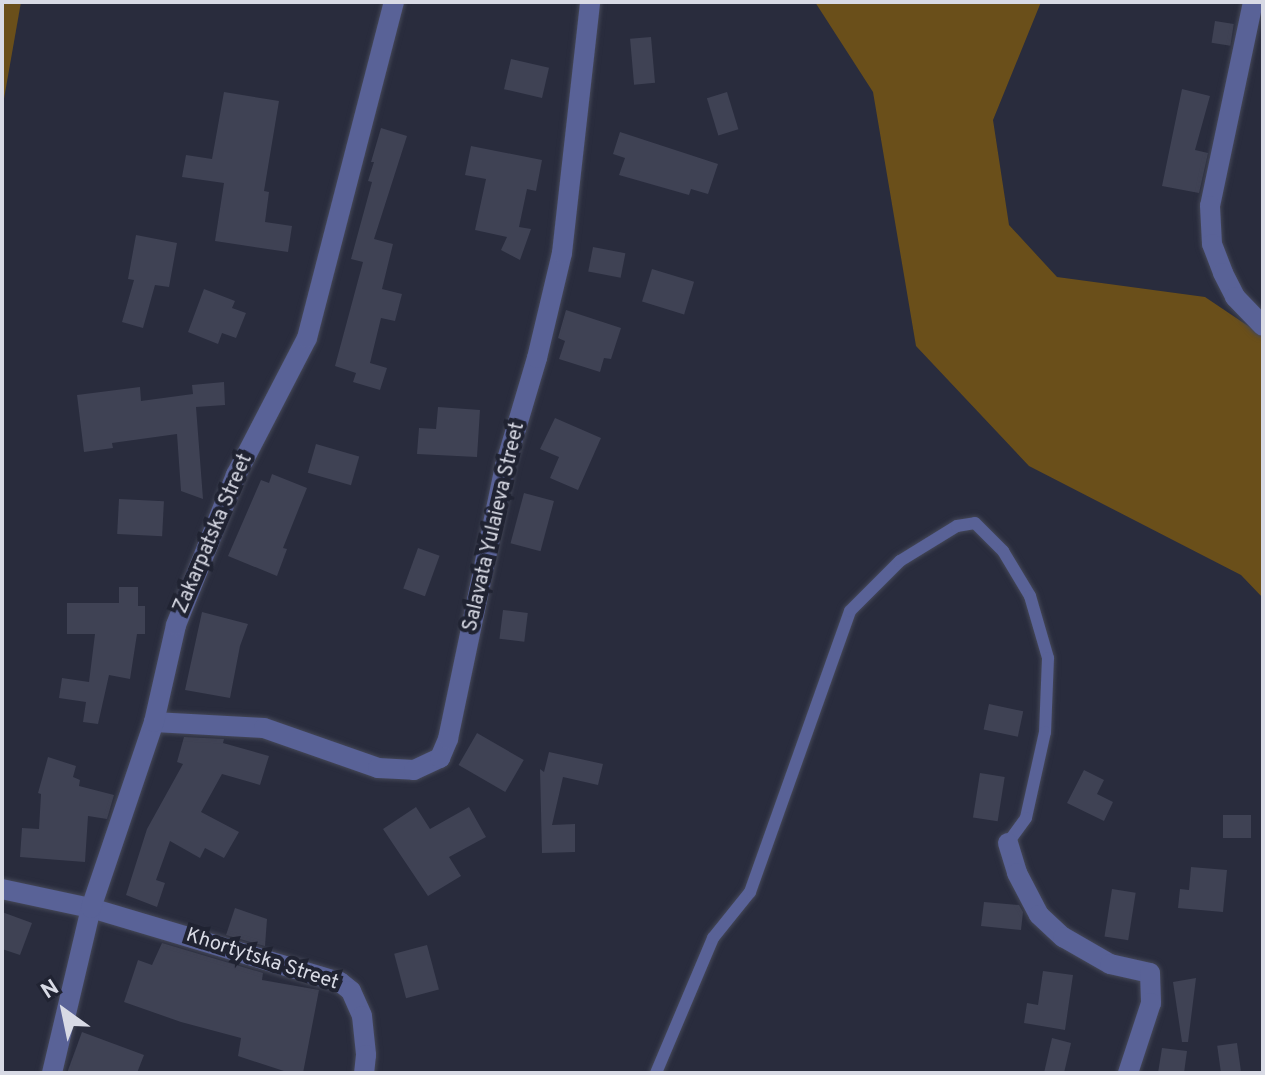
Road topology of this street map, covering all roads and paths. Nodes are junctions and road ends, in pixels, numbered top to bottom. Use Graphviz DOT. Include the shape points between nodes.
graph roads {
  1 [pos="394,2"];
  2 [pos="590,2"];
  3 [pos="1253,2"];
  4 [pos="1263,326"];
  5 [pos="154,722"];
  6 [pos="1008,843"];
  7 [pos="2,889"];
  8 [pos="91,908"];
  9 [pos="52,1073"];
  10 [pos="364,1073"];
  11 [pos="656,1073"];
  12 [pos="1128,1073"];
  1 -- 5 [label="street, Zakarpatska Street" via="307,338 231,489 176,625"];
  2 -- 5 [label="street, Salavata Yulaieva Street" via="562,253 505,466 440,758 414,770 378,768 264,728"];
  3 -- 4 [label="street" via="1210,206 1212,244 1223,273 1235,297"];
  5 -- 8 [label="street, Zakarpatska Street"];
  6 -- 11 [label="lane" via="1026,818 1045,732 1048,658 1030,596 1003,551 975,523 957,526 900,561 850,611 750,892 713,938"];
  6 -- 12 [label="street" via="1039,915 1063,937 1110,964 1150,973 1151,1003"];
  7 -- 8 [label="street, Khortytska Street"];
  8 -- 9 [label="street, Zakarpatska Street"];
  8 -- 10 [label="street, Khortytska Street" via="340,982 351,991 362,1016"];
}
